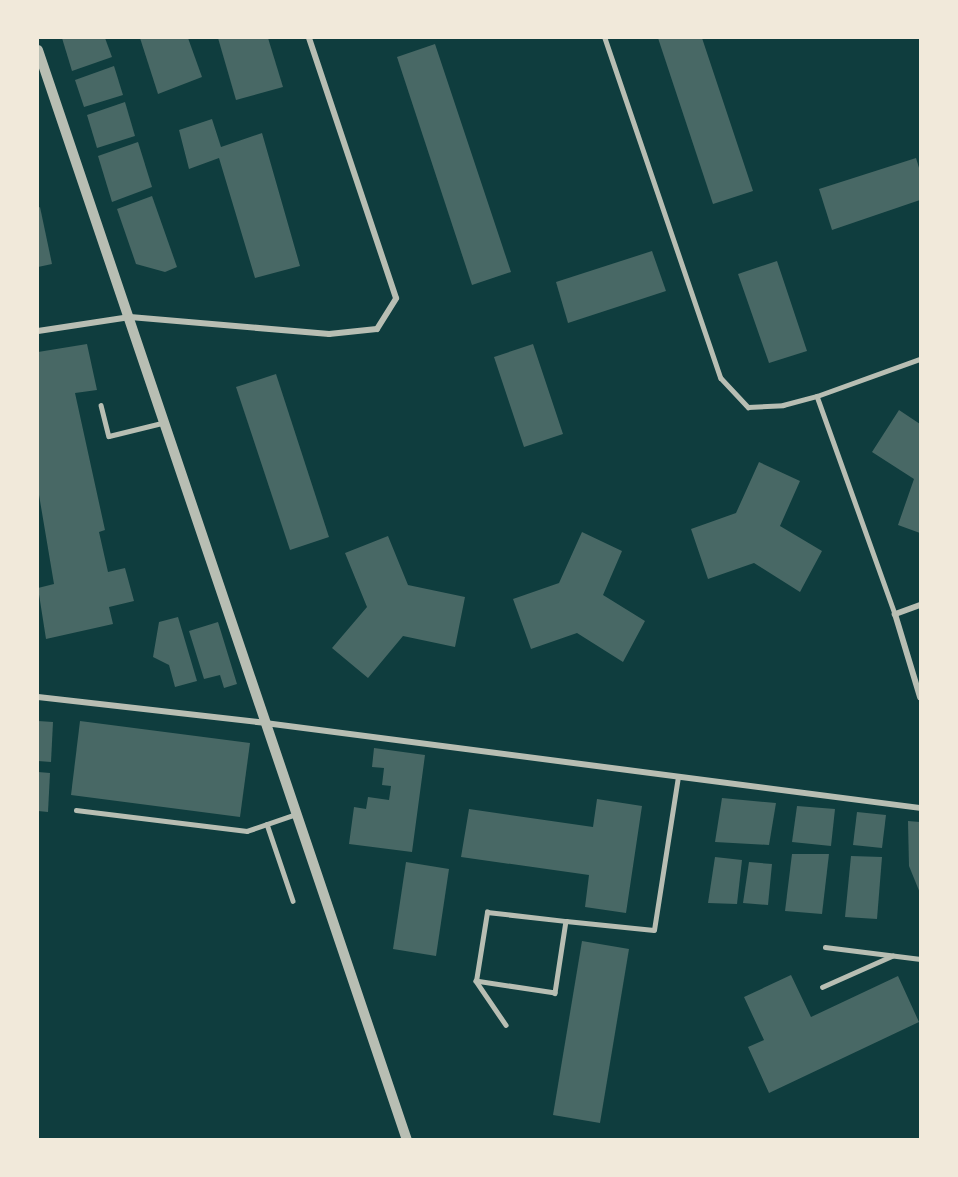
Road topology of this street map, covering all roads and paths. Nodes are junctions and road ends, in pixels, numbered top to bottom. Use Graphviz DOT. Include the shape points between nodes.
graph roads {
  1 [pos="309,38"];
  2 [pos="605,38"];
  3 [pos="39,58"];
  4 [pos="130,317"];
  5 [pos="38,331"];
  6 [pos="921,359"];
  7 [pos="817,396"];
  8 [pos="101,405"];
  9 [pos="165,423"];
  10 [pos="921,605"];
  11 [pos="895,614"];
  12 [pos="38,697"];
  13 [pos="921,697"];
  14 [pos="265,723"];
  15 [pos="678,777"];
  16 [pos="921,808"];
  17 [pos="76,810"];
  18 [pos="296,814"];
  19 [pos="267,824"];
  20 [pos="293,901"];
  21 [pos="566,921"];
  22 [pos="825,947"];
  23 [pos="892,956"];
  24 [pos="921,960"];
  25 [pos="476,981"];
  26 [pos="822,987"];
  27 [pos="506,1025"];
  28 [pos="407,1140"];
  1 -- 4 [label="street" via="396,298 377,329 329,334"];
  2 -- 7 [label="lane" via="721,378 748,407 783,405"];
  3 -- 4 [label="street"];
  4 -- 5 [label="street"];
  4 -- 9 [label="street"];
  6 -- 7 [label="lane"];
  7 -- 11 [label="lane"];
  8 -- 9 [label="lane" via="109,436"];
  9 -- 14 [label="street"];
  10 -- 11 [label="street"];
  11 -- 13 [label="street"];
  12 -- 14 [label="street"];
  14 -- 15 [label="street"];
  14 -- 18 [label="street"];
  15 -- 16 [label="street"];
  15 -- 21 [label="lane" via="654,930"];
  17 -- 19 [label="lane" via="247,831"];
  18 -- 19 [label="lane"];
  18 -- 28 [label="street"];
  19 -- 20 [label="lane"];
  21 -- 25 [label="lane" via="488,912"];
  21 -- 25 [label="lane" via="555,993"];
  22 -- 23 [label="lane"];
  23 -- 24 [label="lane"];
  23 -- 26 [label="lane"];
  25 -- 27 [label="lane"];
}
